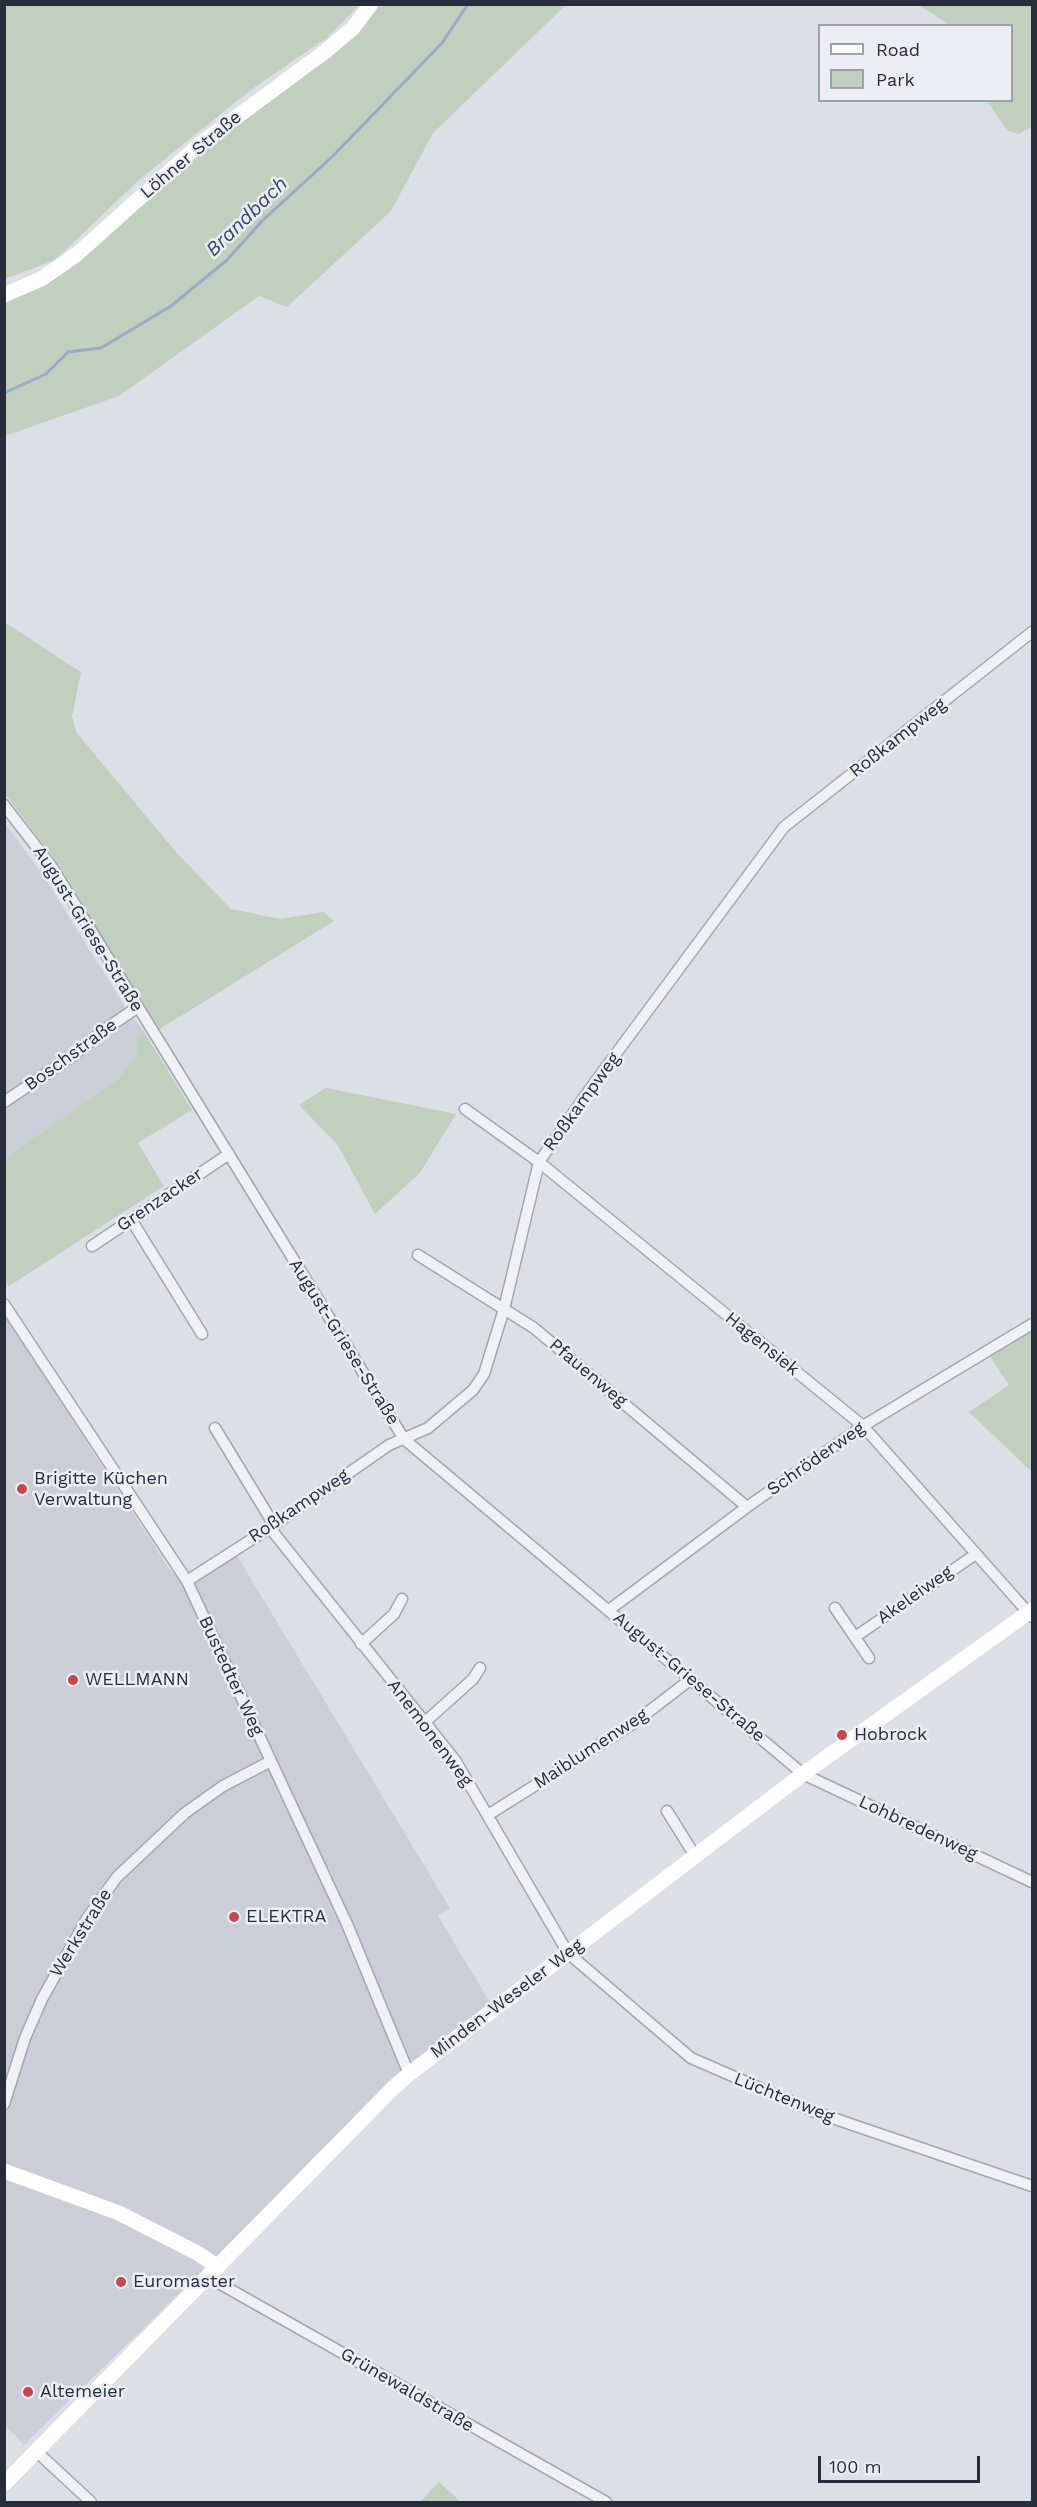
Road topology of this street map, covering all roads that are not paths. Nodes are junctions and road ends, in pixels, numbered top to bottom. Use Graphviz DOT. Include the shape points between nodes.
graph roads {
  1 [pos="371,4"];
  2 [pos="4,295"];
  3 [pos="1032,632"];
  4 [pos="4,805"];
  5 [pos="138,1007"];
  6 [pos="4,1102"];
  7 [pos="465,1109"];
  8 [pos="229,1154"];
  9 [pos="540,1162"];
  10 [pos="132,1221"];
  11 [pos="92,1246"];
  12 [pos="418,1255"];
  13 [pos="4,1304"];
  14 [pos="504,1309"];
  15 [pos="1032,1324"];
  16 [pos="202,1334"];
  17 [pos="863,1426"];
  18 [pos="215,1428"];
  19 [pos="404,1439"];
  20 [pos="747,1507"];
  21 [pos="272,1527"];
  22 [pos="976,1554"];
  23 [pos="187,1581"];
  24 [pos="402,1599"];
  25 [pos="835,1608"];
  26 [pos="609,1610"];
  27 [pos="1031,1614"];
  28 [pos="855,1637"];
  29 [pos="361,1644"];
  30 [pos="868,1658"];
  31 [pos="480,1668"];
  32 [pos="691,1679"];
  33 [pos="424,1723"];
  34 [pos="271,1761"];
  35 [pos="803,1774"];
  36 [pos="667,1811"];
  37 [pos="488,1815"];
  38 [pos="695,1856"];
  39 [pos="1032,1882"];
  40 [pos="568,1953"];
  41 [pos="409,2074"];
  42 [pos="4,2104"];
  43 [pos="4,2171"];
  44 [pos="1032,2186"];
  45 [pos="213,2272"];
  46 [pos="36,2451"];
  47 [pos="4,2484"];
  48 [pos="91,2502"];
  49 [pos="606,2502"];
  1 -- 2 [label="street, Löhner Straße" via="326,51 200,144 75,255 41,279"];
  3 -- 9 [label="street, Roßkampweg" via="784,827"];
  4 -- 5 [label="street, August-Griese-Straße" via="52,867"];
  5 -- 6 [label="street, Boschstraße"];
  5 -- 8 [label="street, August-Griese-Straße"];
  7 -- 9 [label="street, Hagensiek"];
  8 -- 10 [label="street, Grenzacker"];
  8 -- 19 [label="street, August-Griese-Straße"];
  9 -- 14 [label="street, Roßkampweg"];
  9 -- 17 [label="street, Hagensiek"];
  10 -- 11 [label="street, Grenzacker"];
  10 -- 16 [label="street"];
  12 -- 14 [label="street, Pfauenweg"];
  13 -- 23 [label="street, Bustedter Weg"];
  14 -- 19 [label="street, Roßkampweg" via="484,1374 473,1390 428,1428"];
  14 -- 20 [label="street, Pfauenweg" via="534,1328"];
  15 -- 17 [label="street, Schröderweg"];
  17 -- 20 [label="street, Schröderweg"];
  17 -- 22 [label="street, Hagensiek"];
  18 -- 21 [label="street, Anemonenweg"];
  19 -- 21 [label="street, Roßkampweg" via="388,1446"];
  19 -- 26 [label="street, August-Griese-Straße"];
  20 -- 26 [label="street, Schröderweg"];
  21 -- 23 [label="street, Roßkampweg"];
  21 -- 29 [label="street, Anemonenweg"];
  22 -- 27 [label="street, Hagensiek"];
  22 -- 28 [label="street, Akeleiweg"];
  23 -- 34 [label="street, Bustedter Weg"];
  24 -- 29 [label="street" via="394,1614"];
  25 -- 28 [label="street"];
  26 -- 32 [label="street, August-Griese-Straße"];
  27 -- 35 [label="street, Minden-Weseler Weg"];
  28 -- 30 [label="street"];
  29 -- 33 [label="street, Anemonenweg"];
  31 -- 33 [label="street"];
  32 -- 35 [label="street, August-Griese-Straße"];
  32 -- 37 [label="street, Maiblumenweg" via="634,1723"];
  33 -- 37 [label="street, Anemonenweg" via="455,1760"];
  34 -- 41 [label="street, Bustedter Weg" via="347,1924"];
  34 -- 42 [label="street, Werkstraße" via="223,1786 185,1813 117,1877 87,1917 42,1999"];
  35 -- 38 [label="street, Minden-Weseler Weg"];
  35 -- 39 [label="street, Lohbredenweg"];
  36 -- 38 [label="street"];
  37 -- 40 [label="street, Anemonenweg"];
  38 -- 40 [label="street, Minden-Weseler Weg"];
  40 -- 41 [label="street, Minden-Weseler Weg"];
  40 -- 44 [label="street, Lüchtenweg" via="691,2058 815,2112"];
  41 -- 45 [label="street, Minden-Weseler Weg"];
  43 -- 45 [label="street" via="119,2213 200,2254"];
  45 -- 46 [label="street, Minden-Weseler Weg"];
  45 -- 49 [label="street, Grünewaldstraße"];
  46 -- 47 [label="street, Minden-Weseler Weg"];
  46 -- 48 [label="street"];
}
